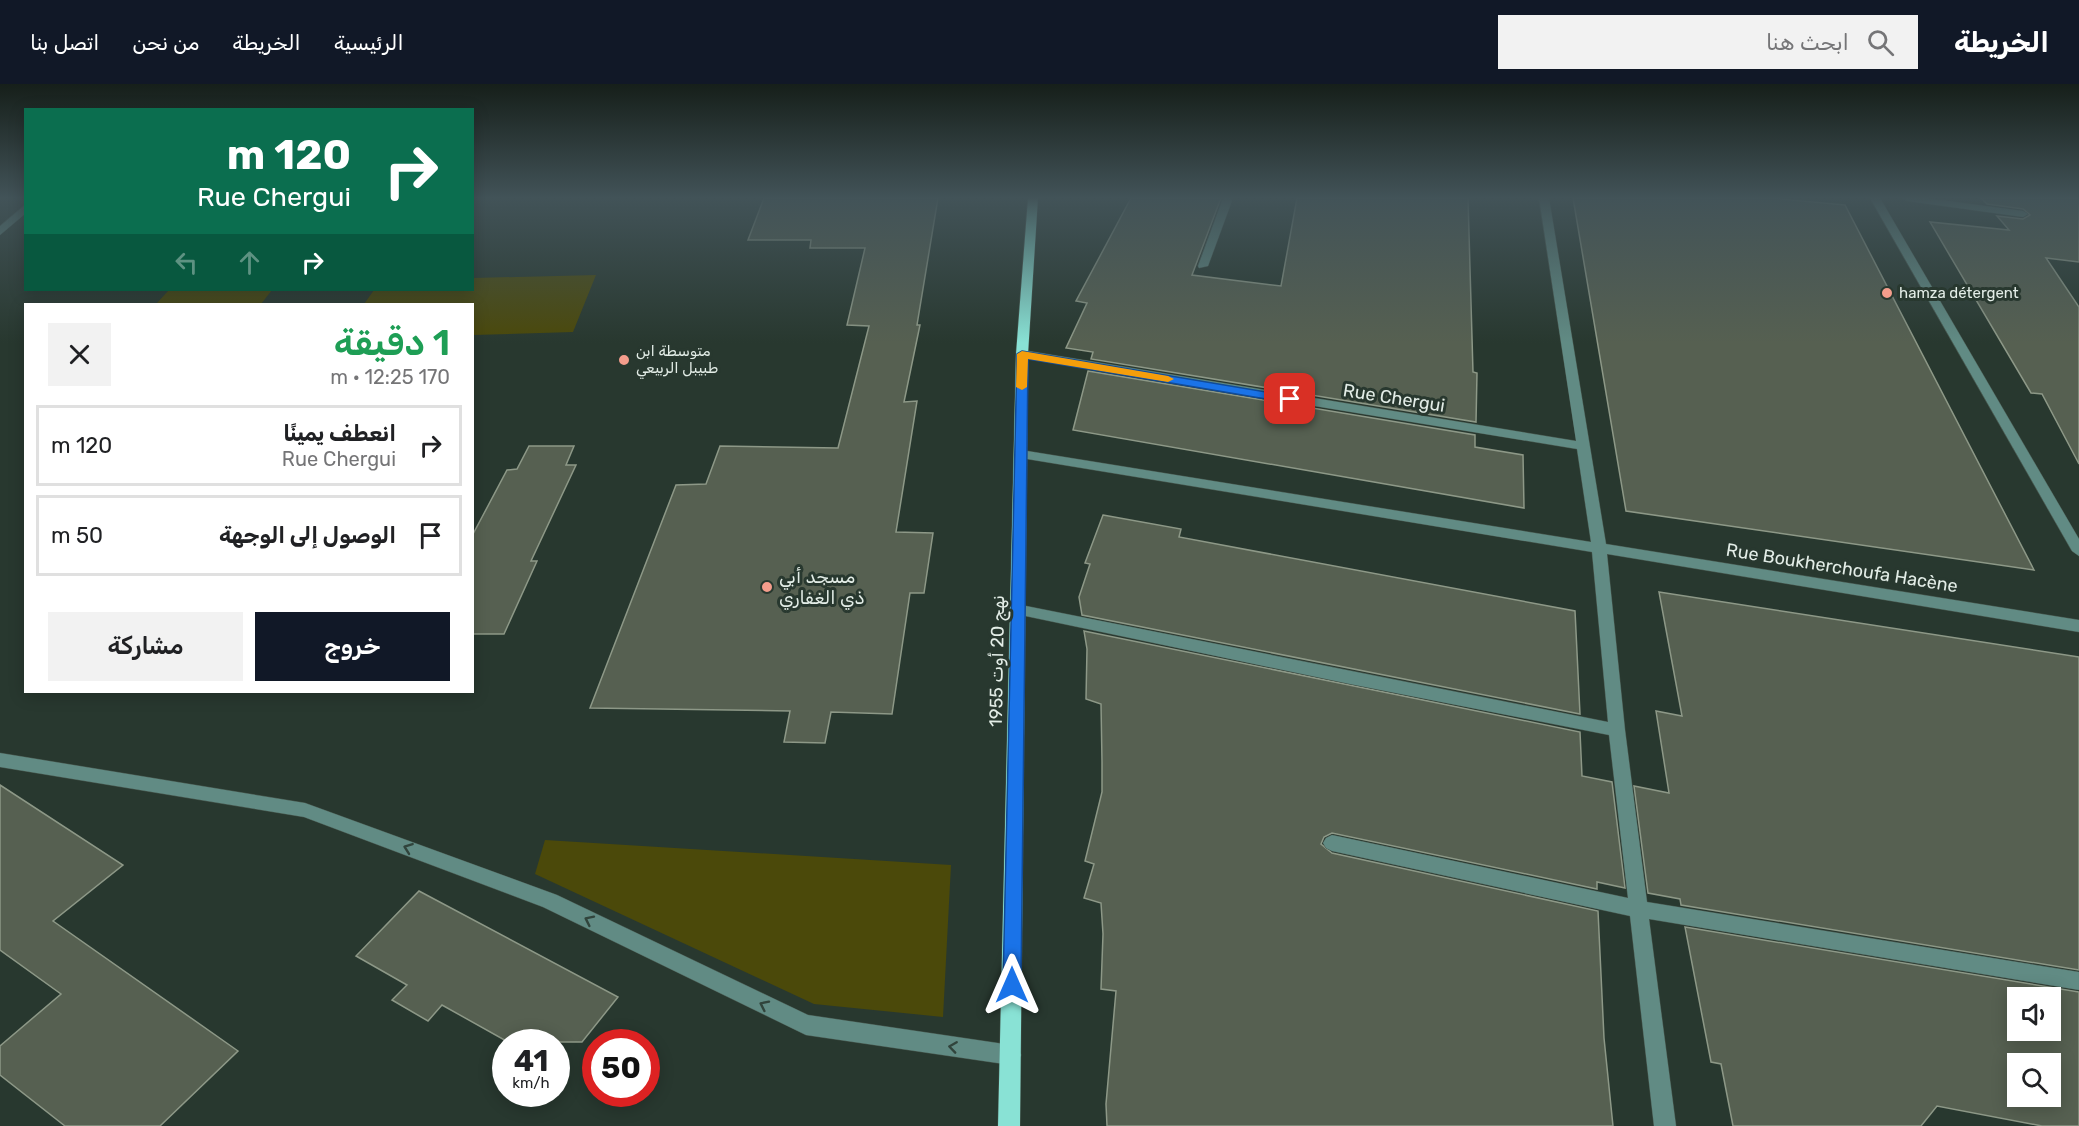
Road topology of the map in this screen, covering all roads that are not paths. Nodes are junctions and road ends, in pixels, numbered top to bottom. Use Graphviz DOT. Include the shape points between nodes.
graph roads {
  1 [pos="1030,247"];
  2 [pos="1210,247"];
  3 [pos="1552,247"];
  4 [pos="1903,247"];
  5 [pos="1203,266"];
  6 [pos="1022,354"];
  7 [pos="1583,446"];
  8 [pos="1021,454"];
  9 [pos="1599,548"];
  10 [pos="2079,551"];
  11 [pos="1016,609"];
  12 [pos="2079,626"];
  13 [pos="1617,730"];
  14 [pos="0,760"];
  15 [pos="1332,843"];
  16 [pos="1638,909"];
  17 [pos="2079,981"];
  18 [pos="1011,1055"];
  19 [pos="1009,1126"];
  20 [pos="1665,1126"];
  1 -- 6 [label="main road, نهج 20 أوت 1955"];
  2 -- 5 [label="street"];
  3 -- 7 [label="street"];
  4 -- 10 [label="street"];
  6 -- 7 [label="street, Rue Chergui"];
  6 -- 8 [label="main road, نهج 20 أوت 1955"];
  7 -- 9 [label="street"];
  8 -- 9 [label="street, Rue Boukherchoufa Hacène"];
  8 -- 11 [label="main road, نهج 20 أوت 1955"];
  9 -- 12 [label="street, Rue Boukherchoufa Hacène"];
  9 -- 13 [label="street"];
  11 -- 13 [label="street"];
  11 -- 18 [label="main road, نهج 20 أوت 1955"];
  13 -- 16 [label="street"];
  18 -- 14 [label="street, one-way" via="806,1025 550,901 305,810"];
  15 -- 16 [label="street"];
  16 -- 17 [label="street"];
  16 -- 20 [label="street"];
  18 -- 19 [label="main road, نهج 20 أوت 1955"];
}
